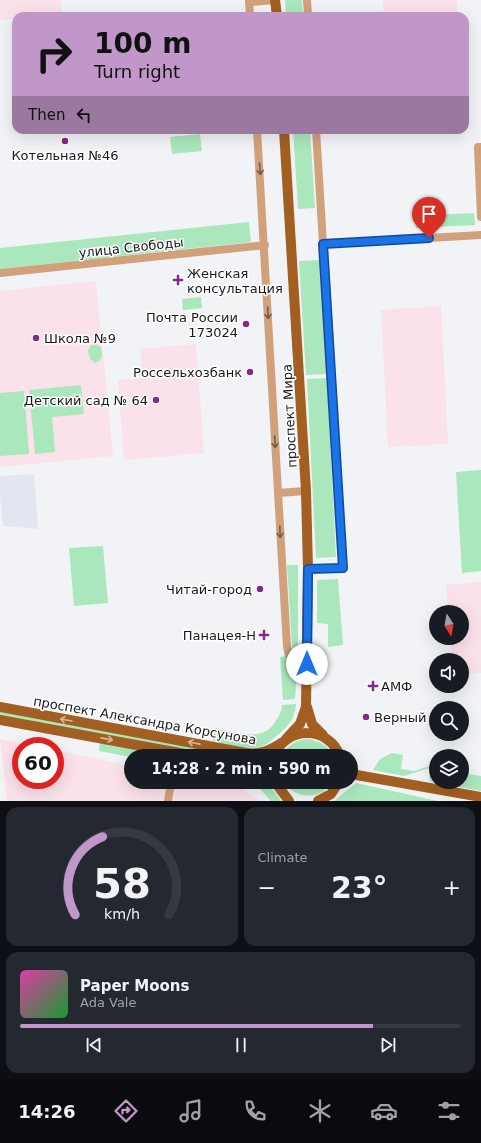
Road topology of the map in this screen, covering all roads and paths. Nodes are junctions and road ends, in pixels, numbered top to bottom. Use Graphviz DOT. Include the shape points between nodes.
graph roads {
  1 [pos="276,0"];
  2 [pos="307,0"];
  3 [pos="249,1"];
  4 [pos="250,12"];
  5 [pos="276,12"];
  6 [pos="308,12"];
  7 [pos="257,134"];
  8 [pos="284,134"];
  9 [pos="316,134"];
  10 [pos="481,147"];
  11 [pos="481,217"];
  12 [pos="481,234"];
  13 [pos="323,244"];
  14 [pos="265,245"];
  15 [pos="0,273"];
  16 [pos="306,491"];
  17 [pos="278,493"];
  18 [pos="308,569"];
  19 [pos="307,680"];
  20 [pos="307,700"];
  21 [pos="0,707"];
  22 [pos="0,720"];
  23 [pos="328,739"];
  24 [pos="285,741"];
  25 [pos="151,749"];
  26 [pos="279,749"];
  27 [pos="337,749"];
  28 [pos="358,775"];
  29 [pos="170,789"];
  30 [pos="279,789"];
  31 [pos="280,789"];
  32 [pos="334,789"];
  33 [pos="481,797"];
  34 [pos="168,801"];
  35 [pos="289,801"];
  36 [pos="297,801"];
  37 [pos="319,801"];
  1 -- 3 [label="street"];
  1 -- 5 [label="main road"];
  2 -- 6 [label="street"];
  3 -- 4 [label="street"];
  7 -- 14 [label="street, one-way"];
  8 -- 16 [label="main road, проспект Мира"];
  9 -- 13 [label="street"];
  10 -- 11 [label="street" via="478,147"];
  12 -- 13 [label="street"];
  13 -- 18 [label="street" via="343,568"];
  14 -- 15 [label="street, улица Свободы"];
  14 -- 17 [label="street, one-way"];
  16 -- 17 [label="street"];
  16 -- 18 [label="main road, проспект Мира"];
  17 -- 19 [label="street, one-way" via="287,647 289,655"];
  18 -- 19 [label="main road, проспект Мира"];
  19 -- 20 [label="main road, проспект Мира"];
  20 -- 23 [label="main road, проспект Мира" via="312,724"];
  20 -- 24 [label="main road, проспект Мира" via="300,724"];
  24 -- 21 [label="main road, проспект Александра Корсунова, one-way" via="268,751 258,754 246,753"];
  22 -- 25 [label="main road, проспект Александра Корсунова, one-way"];
  23 -- 24 [label="main road" via="317,734 304,733"];
  23 -- 27 [label="main road, проспект Мира"];
  24 -- 26 [label="main road"];
  28 -- 33 [label="main road"];
  29 -- 34 [label="street"];
  30 -- 35 [label="main road"];
  31 -- 36 [label="main road"];
  32 -- 37 [label="main road"];
}
